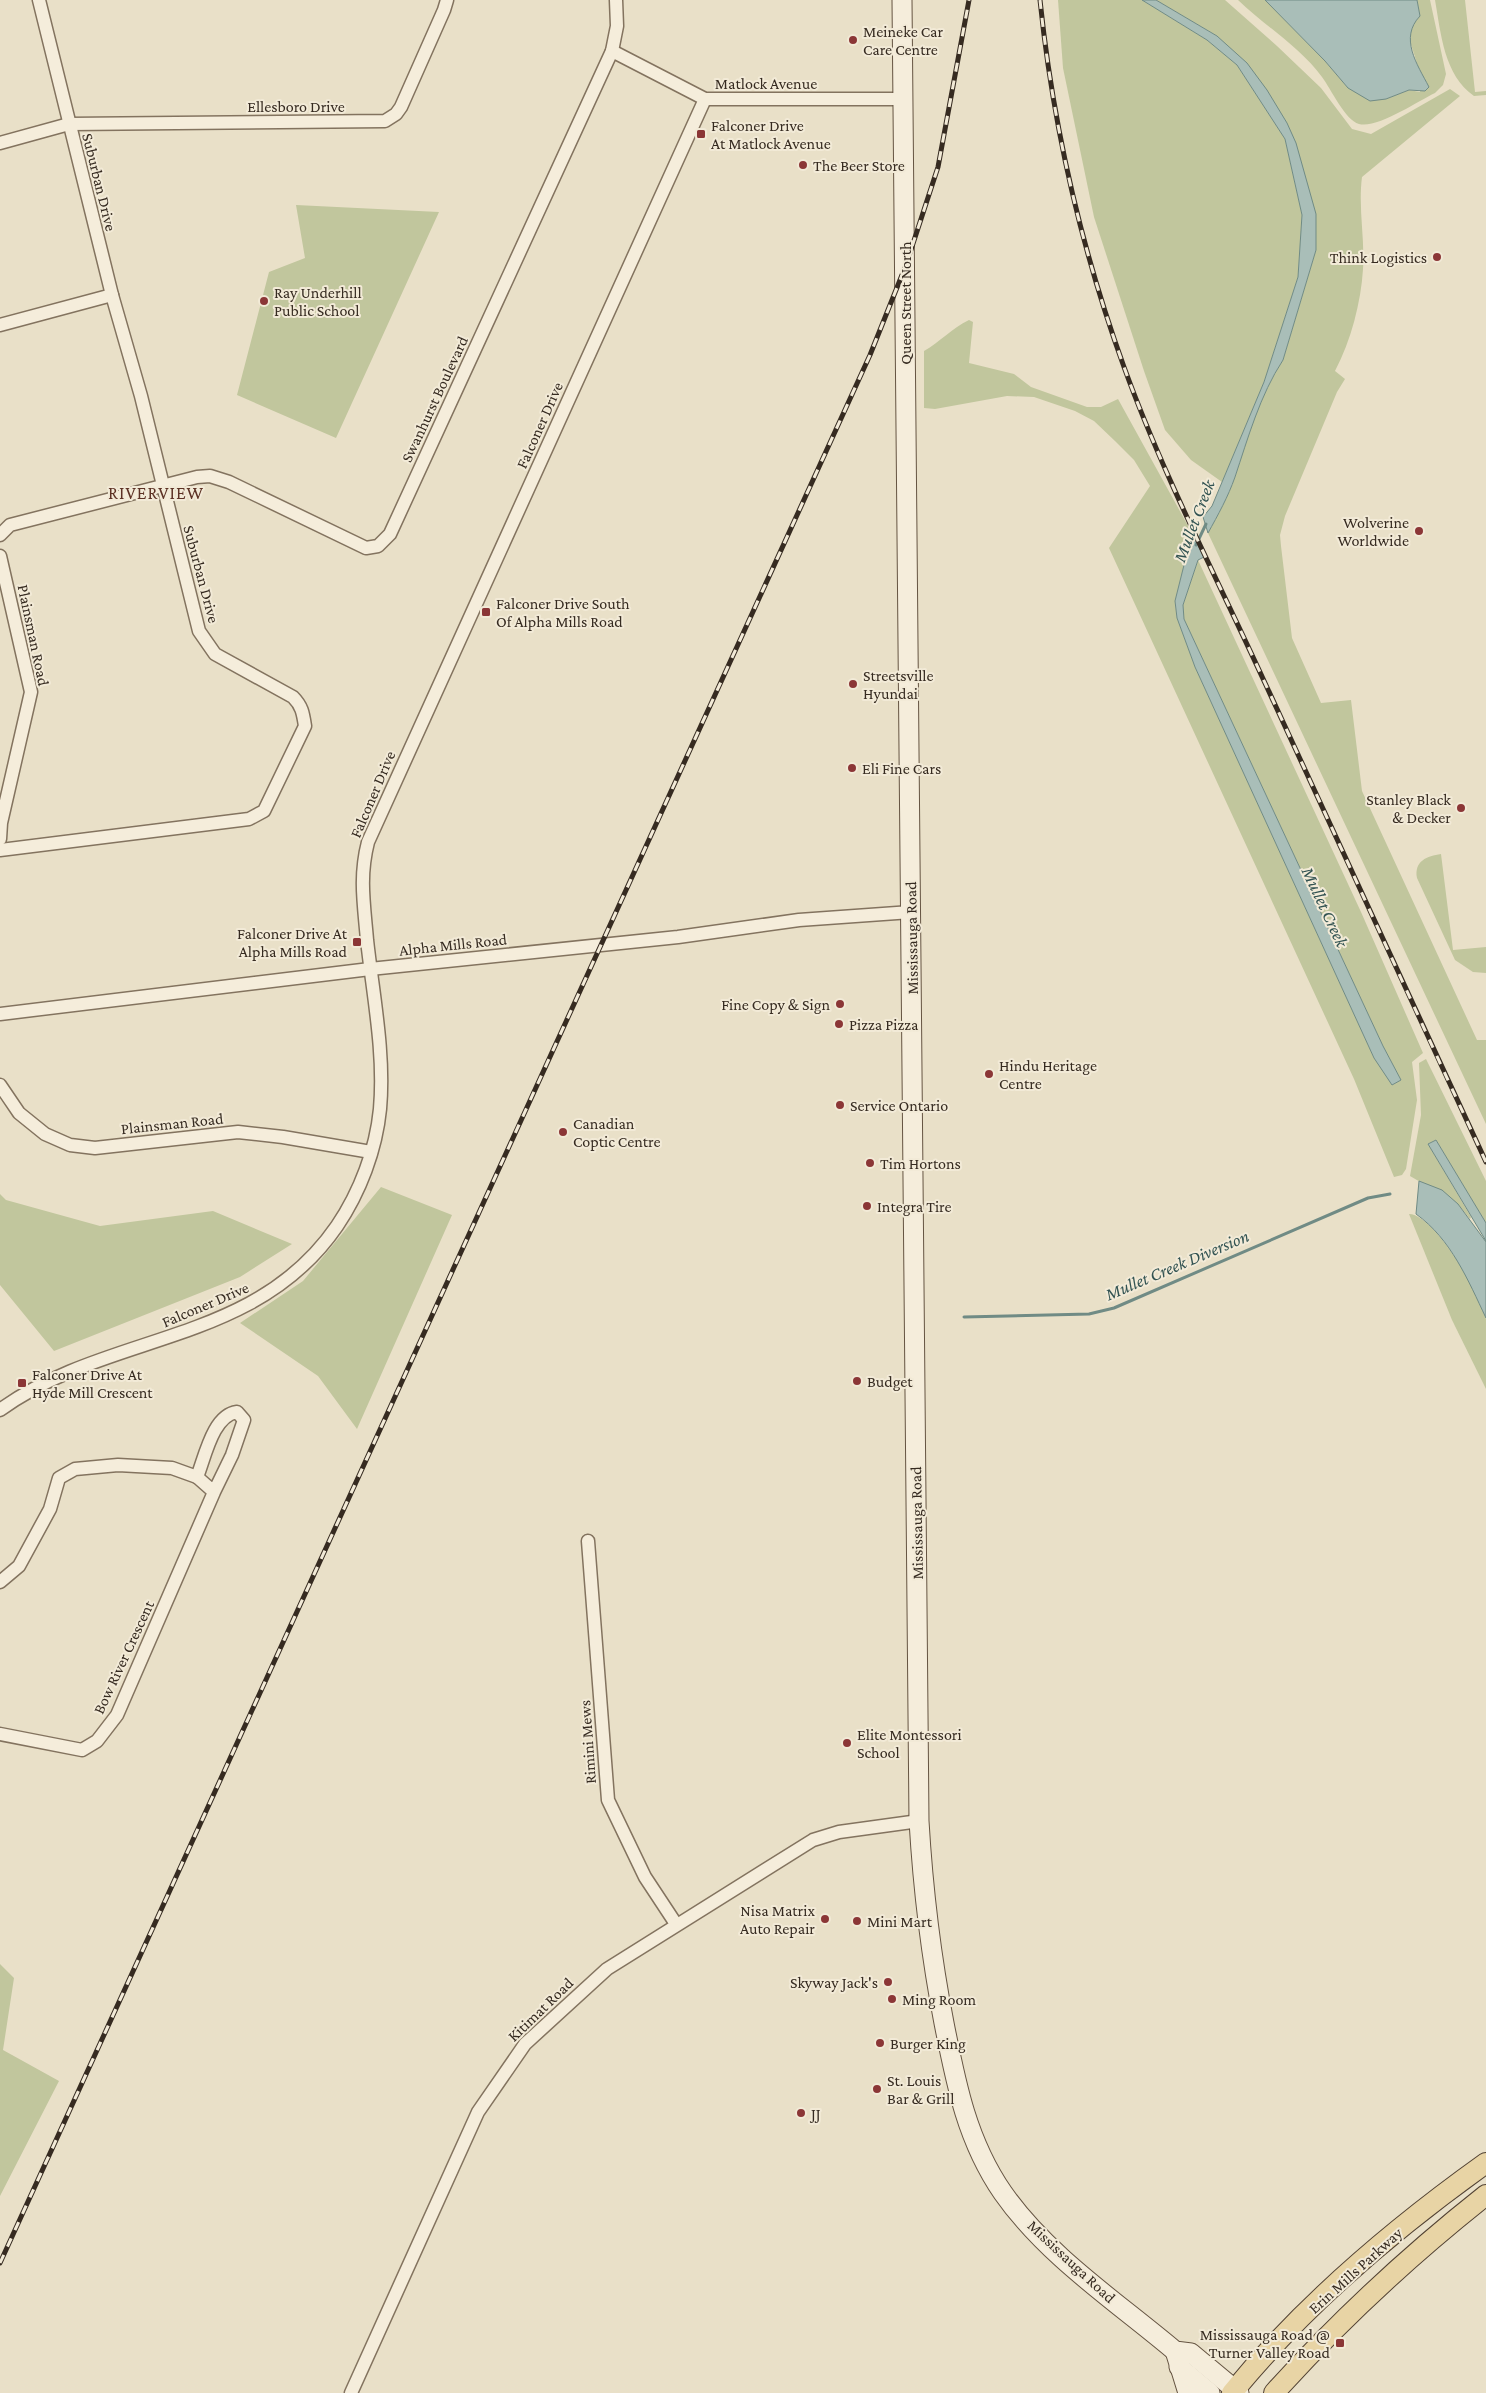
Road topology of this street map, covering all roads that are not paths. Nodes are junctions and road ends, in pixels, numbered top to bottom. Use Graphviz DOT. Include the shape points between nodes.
graph roads {
  1 [pos="39,0"];
  2 [pos="447,0"];
  3 [pos="616,0"];
  4 [pos="902,0"];
  5 [pos="612,51"];
  6 [pos="705,99"];
  7 [pos="903,99"];
  8 [pos="69,124"];
  9 [pos="0,143"];
  10 [pos="112,295"];
  11 [pos="0,325"];
  12 [pos="162,484"];
  13 [pos="0,535"];
  14 [pos="0,556"];
  15 [pos="908,606"];
  16 [pos="0,839"];
  17 [pos="0,850"];
  18 [pos="911,912"];
  19 [pos="370,968"];
  20 [pos="0,1014"];
  21 [pos="0,1085"];
  22 [pos="371,1152"];
  23 [pos="0,1409"];
  24 [pos="197,1477"];
  25 [pos="214,1492"];
  26 [pos="588,1541"];
  27 [pos="0,1582"];
  28 [pos="0,1734"];
  29 [pos="919,1821"];
  30 [pos="676,1924"];
  31 [pos="1486,2163"];
  32 [pos="1486,2194"];
  33 [pos="1177,2359"];
  34 [pos="1290,2384"];
  35 [pos="1236,2392"];
  36 [pos="351,2393"];
  37 [pos="1188,2393"];
  38 [pos="1210,2393"];
  39 [pos="1274,2393"];
  1 -- 8 [label="street, Suburban Drive"];
  2 -- 8 [label="street, Ellesboro Drive" via="401,107 385,121"];
  3 -- 5 [label="street, Swanhurst Boulevard" via="617,26"];
  4 -- 7 [label="main road, Queen Street North"];
  5 -- 6 [label="street, Matlock Avenue"];
  5 -- 12 [label="street, Swanhurst Boulevard" via="390,534 378,546 366,548 229,482 210,476"];
  6 -- 7 [label="street, Matlock Avenue"];
  6 -- 19 [label="street, Falconer Drive" via="368,842 361,878"];
  7 -- 15 [label="main road, Queen Street North"];
  8 -- 9 [label="street, Ellesboro Drive"];
  8 -- 10 [label="street, Suburban Drive"];
  10 -- 11 [label="street"];
  10 -- 12 [label="street, Suburban Drive"];
  12 -- 13 [label="street" via="10,525"];
  12 -- 17 [label="street, Suburban Drive" via="199,631 215,654 293,697 300,704 305,726 264,811 249,819"];
  14 -- 16 [label="street, Plainsman Road" via="31,692"];
  15 -- 18 [label="main road, Mississauga Road"];
  18 -- 19 [label="street, Alpha Mills Road" via="799,920 678,937"];
  18 -- 29 [label="main road, Mississauga Road"];
  19 -- 20 [label="street, Alpha Mills Road"];
  19 -- 22 [label="street, Falconer Drive" via="381,1088"];
  21 -- 22 [label="street, Plainsman Road" via="19,1113 45,1134 70,1145 94,1148 238,1132"];
  22 -- 23 [label="street, Falconer Drive" via="362,1181 331,1235 291,1277 262,1298 202,1326 69,1372"];
  24 -- 25 [label="street"];
  24 -- 25 [label="street, Bow River Crescent" via="222,1420 228,1413 237,1412 244,1420 242,1431"];
  24 -- 27 [label="street" via="172,1468 118,1465 75,1469 59,1478 50,1509 19,1566"];
  25 -- 28 [label="street, Bow River Crescent" via="118,1715 97,1741 82,1750"];
  26 -- 30 [label="street, Rimini Mews" via="608,1800 645,1877"];
  29 -- 30 [label="street, Kitimat Road" via="839,1832 813,1840"];
  29 -- 33 [label="main road, Mississauga Road" via="932,1962 963,2112 979,2152 1003,2193 1041,2237"];
  30 -- 36 [label="street, Kitimat Road" via="593,1981 525,2044 499,2080 478,2112"];
  31 -- 35 [label="main road, Erin Mills Parkway" via="1385,2240 1299,2321"];
  32 -- 34 [label="main road, Erin Mills Parkway" via="1348,2314"];
  33 -- 35 [label="main road, Mississauga Road" via="1191,2353"];
  33 -- 37 [label="main road"];
  33 -- 38 [label="main road, Mississauga Road"];
  34 -- 39 [label="main road, Erin Mills Parkway"];
}
